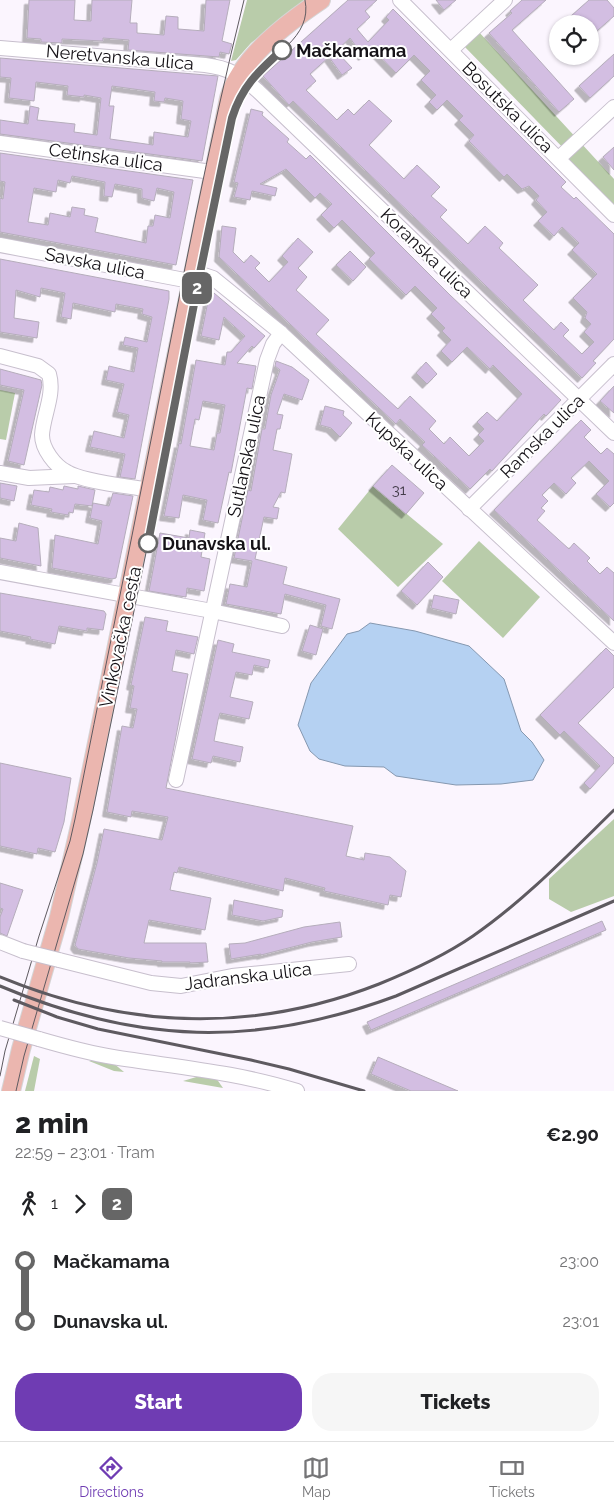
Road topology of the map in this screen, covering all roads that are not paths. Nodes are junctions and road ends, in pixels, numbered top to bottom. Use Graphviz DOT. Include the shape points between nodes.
graph roads {
  1 [pos="400,0"];
  2 [pos="505,0"];
  3 [pos="315,2"];
  4 [pos="0,48"];
  5 [pos="451,50"];
  6 [pos="238,75"];
  7 [pos="614,107"];
  8 [pos="0,143"];
  9 [pos="559,158"];
  10 [pos="212,172"];
  11 [pos="614,215"];
  12 [pos="0,245"];
  13 [pos="191,276"];
  14 [pos="281,333"];
  15 [pos="0,356"];
  16 [pos="614,364"];
  17 [pos="579,399"];
  18 [pos="614,432"];
  19 [pos="50,456"];
  20 [pos="0,473"];
  21 [pos="74,476"];
  22 [pos="42,478"];
  23 [pos="150,490"];
  24 [pos="469,509"];
  25 [pos="0,572"];
  26 [pos="128,596"];
  27 [pos="212,611"];
  28 [pos="282,626"];
  29 [pos="614,643"];
  30 [pos="176,780"];
  31 [pos="72,857"];
  32 [pos="0,942"];
  33 [pos="349,964"];
  34 [pos="0,1028"];
  35 [pos="2,1091"];
  36 [pos="12,1091"];
  37 [pos="297,1091"];
  1 -- 5 [label="street, Bosutska ulica"];
  2 -- 5 [label="street"];
  3 -- 6 [label="main road, Vinkovačka cesta" via="256,52"];
  4 -- 6 [label="street, Neretvanska ulica" via="205,64"];
  5 -- 9 [label="street, Bosutska ulica"];
  6 -- 10 [label="main road, Vinkovačka cesta" via="228,98"];
  6 -- 17 [label="street, Koranska ulica"];
  7 -- 9 [label="street"];
  8 -- 10 [label="street, Cetinska ulica"];
  9 -- 11 [label="street, Bosutska ulica"];
  10 -- 13 [label="main road, Vinkovačka cesta"];
  12 -- 13 [label="street, Savska ulica"];
  13 -- 14 [label="street, Kupska ulica" via="213,278"];
  13 -- 23 [label="main road, Vinkovačka cesta"];
  14 -- 24 [label="street, Kupska ulica"];
  14 -- 27 [label="street, Sutlanska ulica" via="267,360"];
  15 -- 19 [label="street" via="38,366 49,374 51,388 42,436"];
  16 -- 17 [label="street, Ramska ulica"];
  17 -- 18 [label="street, Koranska ulica"];
  17 -- 24 [label="street, Ramska ulica"];
  19 -- 21 [label="street" via="60,468"];
  19 -- 22 [label="street"];
  20 -- 22 [label="street"];
  21 -- 22 [label="street"];
  21 -- 23 [label="street"];
  23 -- 26 [label="main road, Vinkovačka cesta"];
  24 -- 29 [label="street, Kupska ulica"];
  25 -- 26 [label="street"];
  26 -- 27 [label="street"];
  26 -- 31 [label="main road, Vinkovačka cesta"];
  27 -- 28 [label="street"];
  27 -- 30 [label="street, Sutlanska ulica"];
  31 -- 35 [label="main road, Vinkovačka cesta" via="54,900 10,1046"];
  31 -- 36 [label="main road, Vinkovačka cesta" via="60,917"];
  32 -- 33 [label="street, Jadranska ulica, bridge" via="23,951 151,983 181,986 232,976"];
  34 -- 37 [label="street, bridge" via="81,1051 210,1070"];
}
